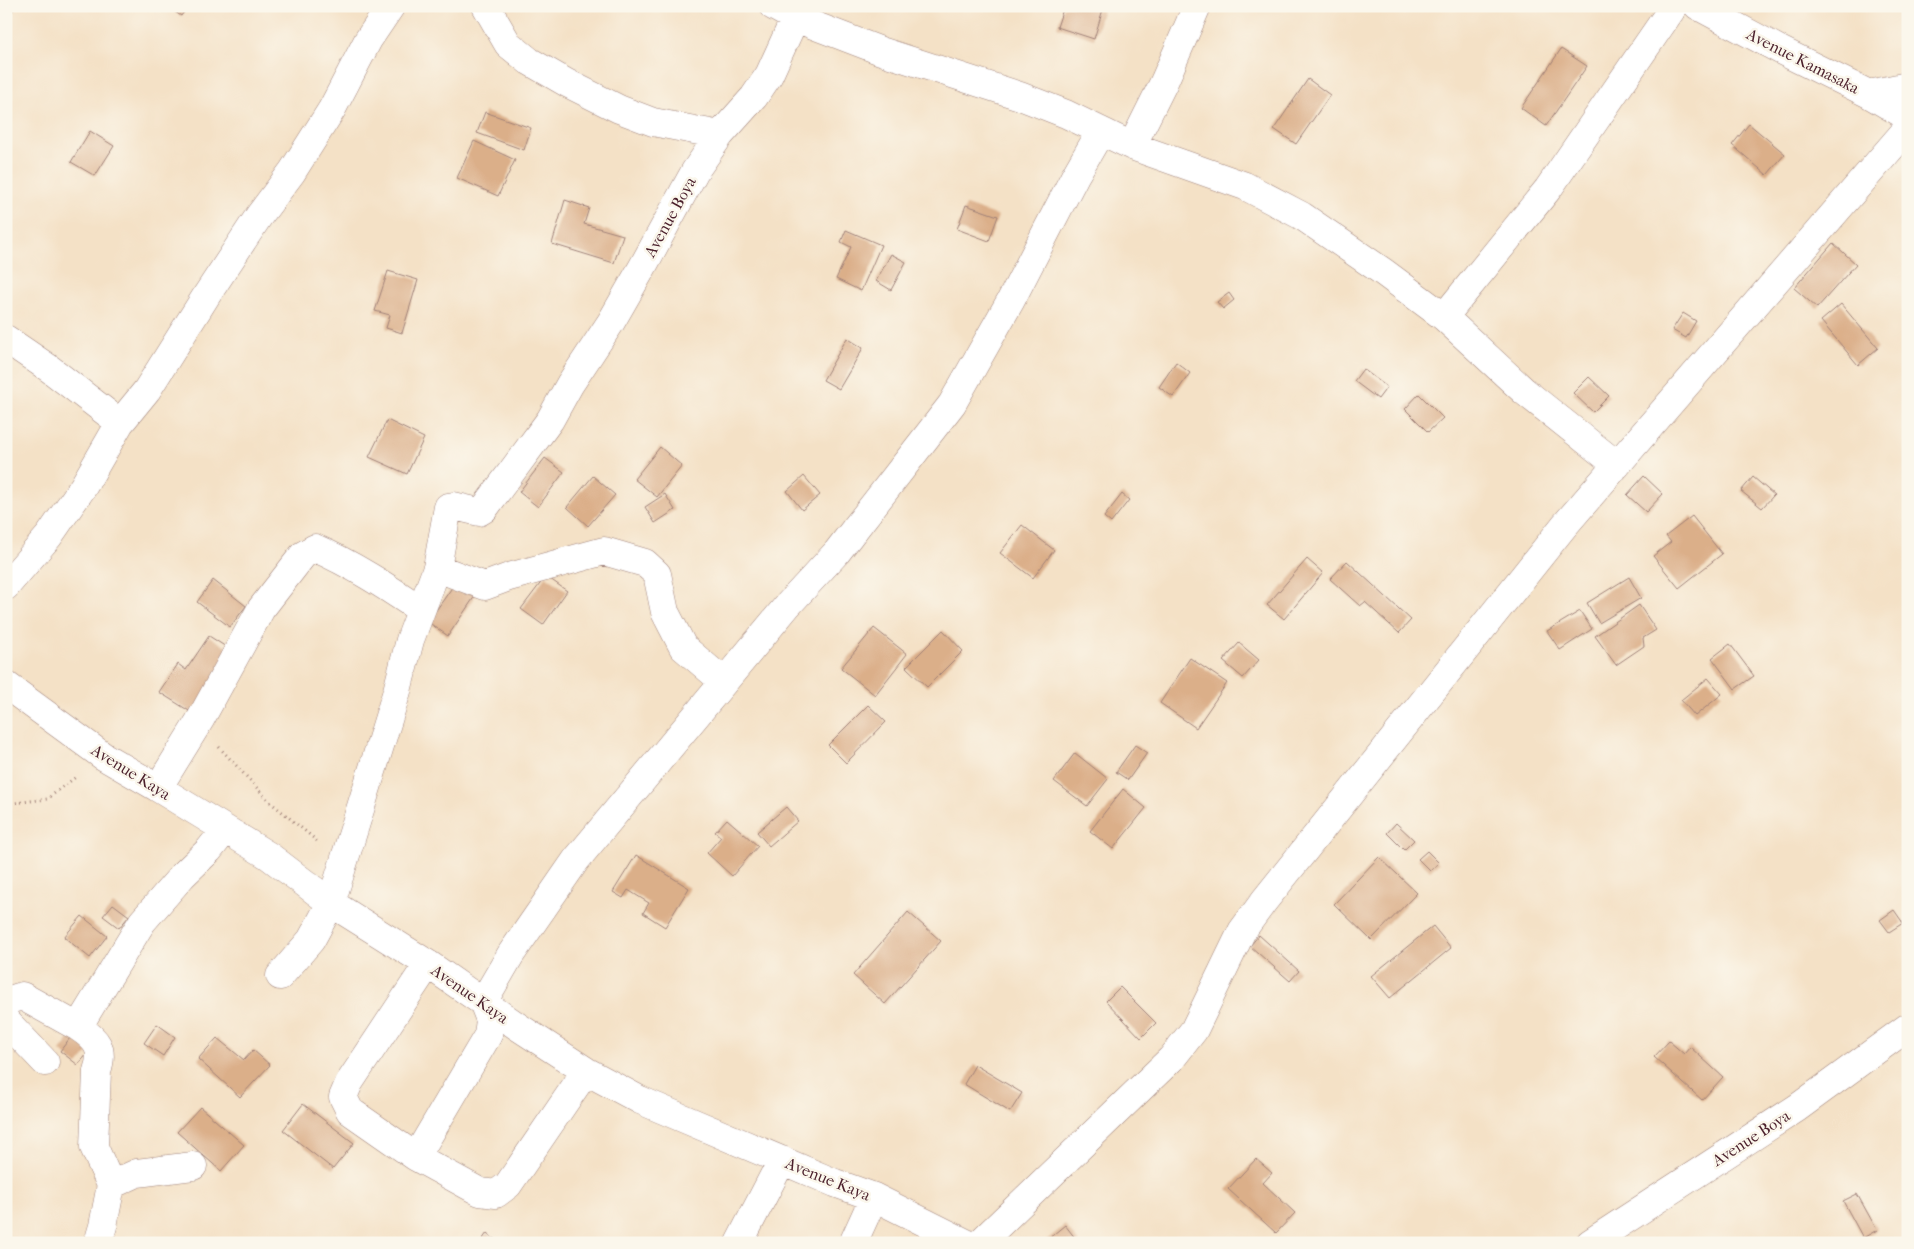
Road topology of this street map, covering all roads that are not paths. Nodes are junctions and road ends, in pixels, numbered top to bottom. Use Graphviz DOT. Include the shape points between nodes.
graph roads {
  1 [pos="391,6"];
  2 [pos="486,6"];
  3 [pos="1197,6"];
  4 [pos="1674,6"];
  5 [pos="1698,6"];
  6 [pos="784,12"];
  7 [pos="1908,86"];
  8 [pos="1869,94"];
  9 [pos="1908,117"];
  10 [pos="1908,128"];
  11 [pos="1101,131"];
  12 [pos="720,135"];
  13 [pos="1132,146"];
  14 [pos="1444,317"];
  15 [pos="6,339"];
  16 [pos="120,424"];
  17 [pos="1616,465"];
  18 [pos="437,568"];
  19 [pos="6,586"];
  20 [pos="421,610"];
  21 [pos="724,682"];
  22 [pos="6,685"];
  23 [pos="158,788"];
  24 [pos="225,830"];
  25 [pos="331,903"];
  26 [pos="511,954"];
  27 [pos="428,964"];
  28 [pos="280,976"];
  29 [pos="454,984"];
  30 [pos="6,1001"];
  31 [pos="483,1002"];
  32 [pos="6,1021"];
  33 [pos="78,1027"];
  34 [pos="1908,1027"];
  35 [pos="45,1062"];
  36 [pos="586,1071"];
  37 [pos="416,1157"];
  38 [pos="782,1160"];
  39 [pos="192,1166"];
  40 [pos="111,1185"];
  41 [pos="874,1197"];
  42 [pos="98,1243"];
  43 [pos="740,1243"];
  44 [pos="853,1243"];
  45 [pos="966,1243"];
  46 [pos="980,1243"];
  47 [pos="1590,1243"];
  1 -- 16 [label="street" via="292,172 208,293 147,390"];
  2 -- 12 [label="street" via="508,44 529,61 567,83 618,109 653,122"];
  3 -- 13 [label="street"];
  4 -- 14 [label="street" via="1548,189"];
  5 -- 8 [label="street, Avenue Kamasaka"];
  6 -- 11 [label="street" via="881,51 1020,96"];
  6 -- 12 [label="street, Avenue Boya" via="769,75"];
  7 -- 8 [label="street"];
  8 -- 9 [label="street, Avenue Kamasaka"];
  10 -- 17 [label="street"];
  11 -- 13 [label="street"];
  11 -- 21 [label="street" via="952,404 837,552"];
  12 -- 18 [label="street, Avenue Boya" via="695,171 611,322 550,420 484,509 479,512 448,507"];
  13 -- 14 [label="street" via="1245,186 1302,216"];
  14 -- 17 [label="street" via="1524,391"];
  15 -- 16 [label="street"];
  16 -- 19 [label="street" via="49,536"];
  17 -- 46 [label="street" via="1264,901 1242,931 1194,1030 1172,1058"];
  18 -- 20 [label="street"];
  18 -- 21 [label="street" via="485,586 604,551 645,563 657,574 665,612 683,646"];
  20 -- 23 [label="street" via="385,585 315,548 303,555 260,610 200,720"];
  20 -- 25 [label="street"];
  21 -- 26 [label="street" via="576,860"];
  22 -- 23 [label="street, Avenue Kaya" via="103,756"];
  23 -- 24 [label="street, Avenue Kaya"];
  24 -- 25 [label="street, Avenue Kaya" via="269,856"];
  24 -- 33 [label="street" via="142,922"];
  25 -- 27 [label="street, Avenue Kaya"];
  25 -- 28 [label="street" via="311,940"];
  26 -- 29 [label="street"];
  26 -- 31 [label="street"];
  27 -- 29 [label="street, Avenue Kaya"];
  27 -- 37 [label="street" via="348,1082 343,1097 350,1111"];
  29 -- 31 [label="street, Avenue Kaya"];
  30 -- 33 [label="street" via="22,996"];
  31 -- 36 [label="street, Avenue Kaya"];
  31 -- 37 [label="street" via="490,1020 488,1035"];
  32 -- 35 [label="street"];
  33 -- 40 [label="street" via="93,1037 99,1049 94,1147"];
  34 -- 47 [label="street, Avenue Boya" via="1797,1108"];
  36 -- 37 [label="street" via="508,1184 496,1194 480,1192"];
  36 -- 38 [label="street, Avenue Kaya" via="640,1100"];
  38 -- 41 [label="street, Avenue Kaya"];
  38 -- 43 [label="street"];
  39 -- 40 [label="street" via="137,1173"];
  40 -- 42 [label="street"];
  41 -- 44 [label="street"];
  41 -- 45 [label="street, Avenue Kaya"];
}
